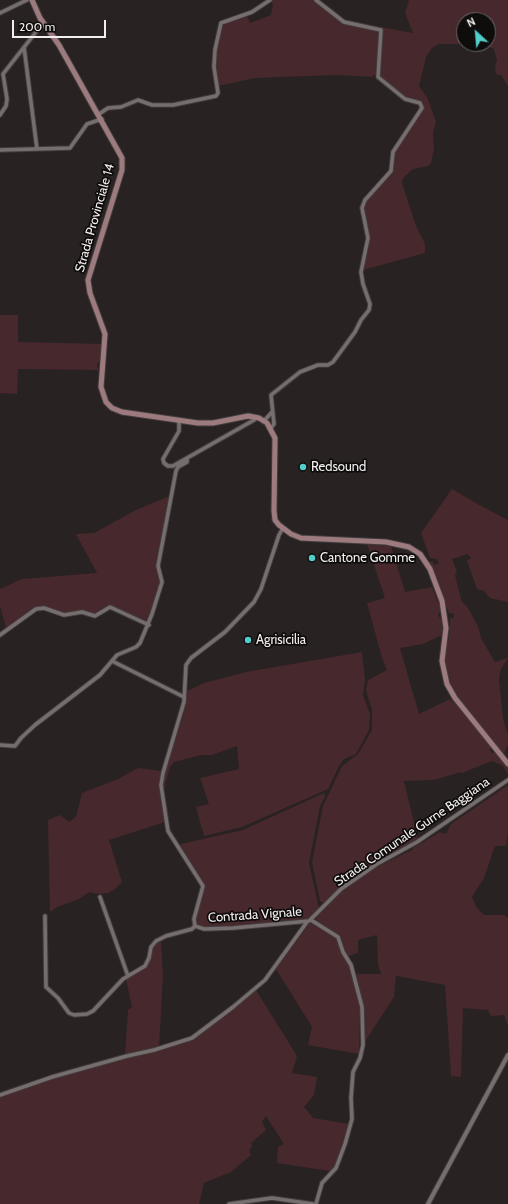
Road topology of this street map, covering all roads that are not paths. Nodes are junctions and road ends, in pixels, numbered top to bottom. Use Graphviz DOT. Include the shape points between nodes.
graph roads {
  1 [pos="27,0"];
  2 [pos="32,0"];
  3 [pos="270,0"];
  4 [pos="316,0"];
  5 [pos="0,13"];
  6 [pos="43,23"];
  7 [pos="24,46"];
  8 [pos="0,115"];
  9 [pos="100,117"];
  10 [pos="37,149"];
  11 [pos="0,150"];
  12 [pos="272,412"];
  13 [pos="179,420"];
  14 [pos="254,420"];
  15 [pos="264,421"];
  16 [pos="271,428"];
  17 [pos="187,458"];
  18 [pos="283,528"];
  19 [pos="148,625"];
  20 [pos="0,635"];
  21 [pos="112,661"];
  22 [pos="184,697"];
  23 [pos="0,745"];
  24 [pos="508,764"];
  25 [pos="508,780"];
  26 [pos="100,897"];
  27 [pos="45,916"];
  28 [pos="311,920"];
  29 [pos="307,922"];
  30 [pos="195,926"];
  31 [pos="128,976"];
  32 [pos="508,1055"];
  33 [pos="508,1062"];
  34 [pos="502,1068"];
  35 [pos="0,1095"];
  36 [pos="229,1204"];
  37 [pos="314,1204"];
  38 [pos="428,1204"];
  1 -- 5 [label="street"];
  2 -- 6 [label="main road, Strada Provinciale 14"];
  3 -- 9 [label="street" via="252,12 221,23 214,50 218,93 216,96 173,105 152,105 138,100 121,108 108,108"];
  4 -- 12 [label="street" via="344,22 381,30 378,77 405,99 420,102 422,108 394,149 391,171 365,200 362,208 368,238 361,272 370,304 369,310 333,362 300,372 271,395"];
  6 -- 7 [label="street"];
  6 -- 9 [label="main road, Strada Provinciale 14" via="59,45"];
  7 -- 8 [label="street" via="3,74 7,98 6,106"];
  7 -- 10 [label="street"];
  9 -- 10 [label="street" via="87,124 70,148"];
  9 -- 13 [label="main road, Strada Provinciale 14" via="123,162 88,280 90,293 106,334 102,393 109,406 116,411"];
  10 -- 11 [label="street"];
  12 -- 15 [label="street"];
  12 -- 16 [label="street" via="274,424"];
  13 -- 15 [label="main road, Strada Provinciale 14" via="213,423 248,416"];
  13 -- 17 [label="street" via="179,431 163,461 166,465 173,466"];
  14 -- 17 [label="street"];
  15 -- 16 [label="main road"];
  16 -- 18 [label="main road" via="275,438 274,516"];
  17 -- 19 [label="street" via="187,462 176,471 159,562 162,582"];
  18 -- 22 [label="street, Contrada Vignale" via="254,602 225,632 187,662"];
  18 -- 24 [label="main road" via="301,538 386,542 420,554 430,569 442,601 446,628 442,666 447,684 455,698"];
  19 -- 20 [label="street" via="110,608 95,616 82,612 64,616 44,608 36,609"];
  19 -- 21 [label="street" via="144,637 136,647 117,655"];
  21 -- 22 [label="street"];
  21 -- 23 [label="street" via="90,683 21,738 16,746"];
  22 -- 30 [label="street, Contrada Vignale" via="182,714 161,785 168,831 204,886 194,919"];
  25 -- 28 [label="street, Strada Comunale Gurne Baggiana" via="424,838 377,864 341,889"];
  26 -- 31 [label="street"];
  27 -- 31 [label="street" via="46,987 69,1013 74,1015 90,1012"];
  28 -- 29 [label="street, Contrada Vignale"];
  28 -- 37 [label="street" via="338,937 351,965 362,1007 363,1045 352,1076 352,1119 345,1144 336,1168 322,1183"];
  29 -- 30 [label="street, Contrada Vignale" via="232,928 204,929"];
  29 -- 35 [label="street" via="265,980 192,1038 52,1077"];
  30 -- 31 [label="street" via="156,941 151,947 145,966"];
  32 -- 34 [label="street"];
  33 -- 34 [label="street"];
  34 -- 38 [label="street"];
  36 -- 37 [label="street" via="272,1198"];
}
